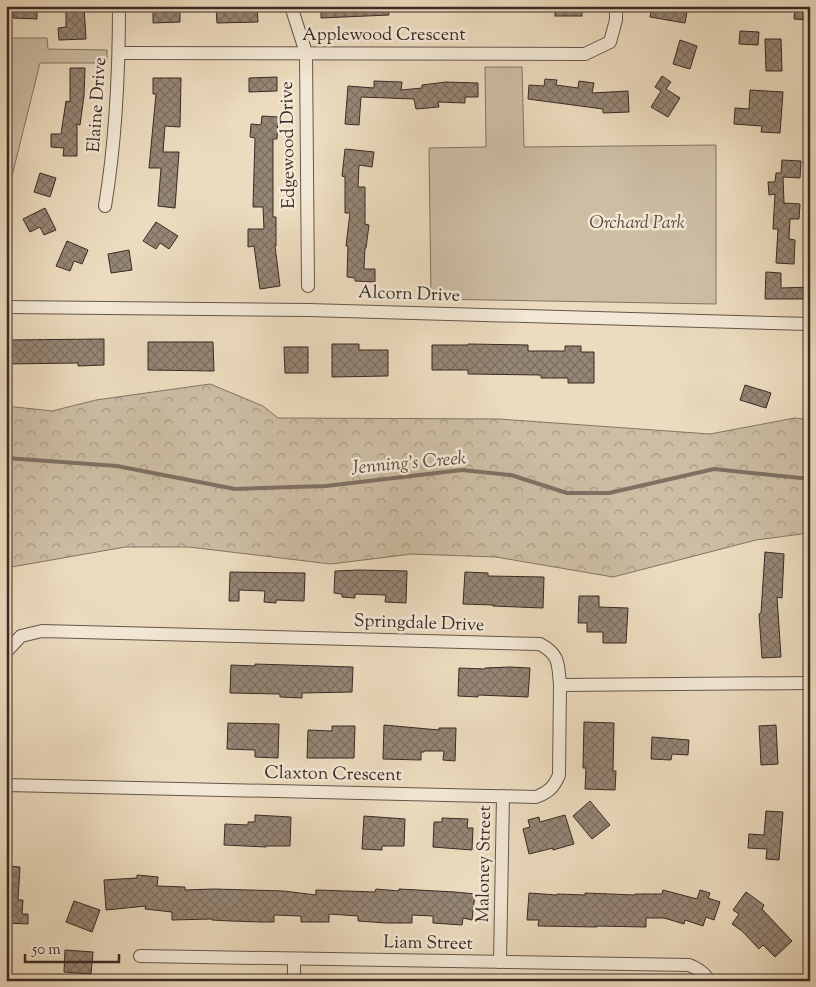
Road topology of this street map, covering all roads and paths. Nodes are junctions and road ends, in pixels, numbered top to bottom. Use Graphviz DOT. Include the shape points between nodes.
graph roads {
  1 [pos="118,6"];
  2 [pos="291,6"];
  3 [pos="616,6"];
  4 [pos="119,53"];
  5 [pos="306,53"];
  6 [pos="105,206"];
  7 [pos="308,286"];
  8 [pos="6,307"];
  9 [pos="810,324"];
  10 [pos="6,652"];
  11 [pos="810,683"];
  12 [pos="560,685"];
  13 [pos="6,785"];
  14 [pos="503,796"];
  15 [pos="140,956"];
  16 [pos="294,959"];
  17 [pos="500,962"];
  18 [pos="294,981"];
  19 [pos="709,981"];
  1 -- 4 [label="street, Elaine Drive"];
  2 -- 5 [label="street, Edgewood Drive"];
  3 -- 5 [label="street, Applewood Crescent" via="610,42 585,54"];
  4 -- 5 [label="street, Applewood Crescent"];
  4 -- 6 [label="street, Elaine Drive" via="111,170"];
  5 -- 7 [label="street, Edgewood Drive"];
  8 -- 9 [label="street, Alcorn Drive" via="308,310"];
  10 -- 12 [label="street, Springdale Drive" via="21,636 42,631 540,644 552,651 558,663"];
  11 -- 12 [label="street"];
  12 -- 14 [label="street, Claxton Crescent" via="559,775 555,784 548,792 536,797"];
  13 -- 14 [label="street, Claxton Crescent"];
  14 -- 17 [label="street, Maloney Street"];
  15 -- 16 [label="street, Liam Street"];
  16 -- 17 [label="street, Liam Street"];
  16 -- 18 [label="street"];
  17 -- 19 [label="street, Liam Street" via="689,965 704,973"];
}
